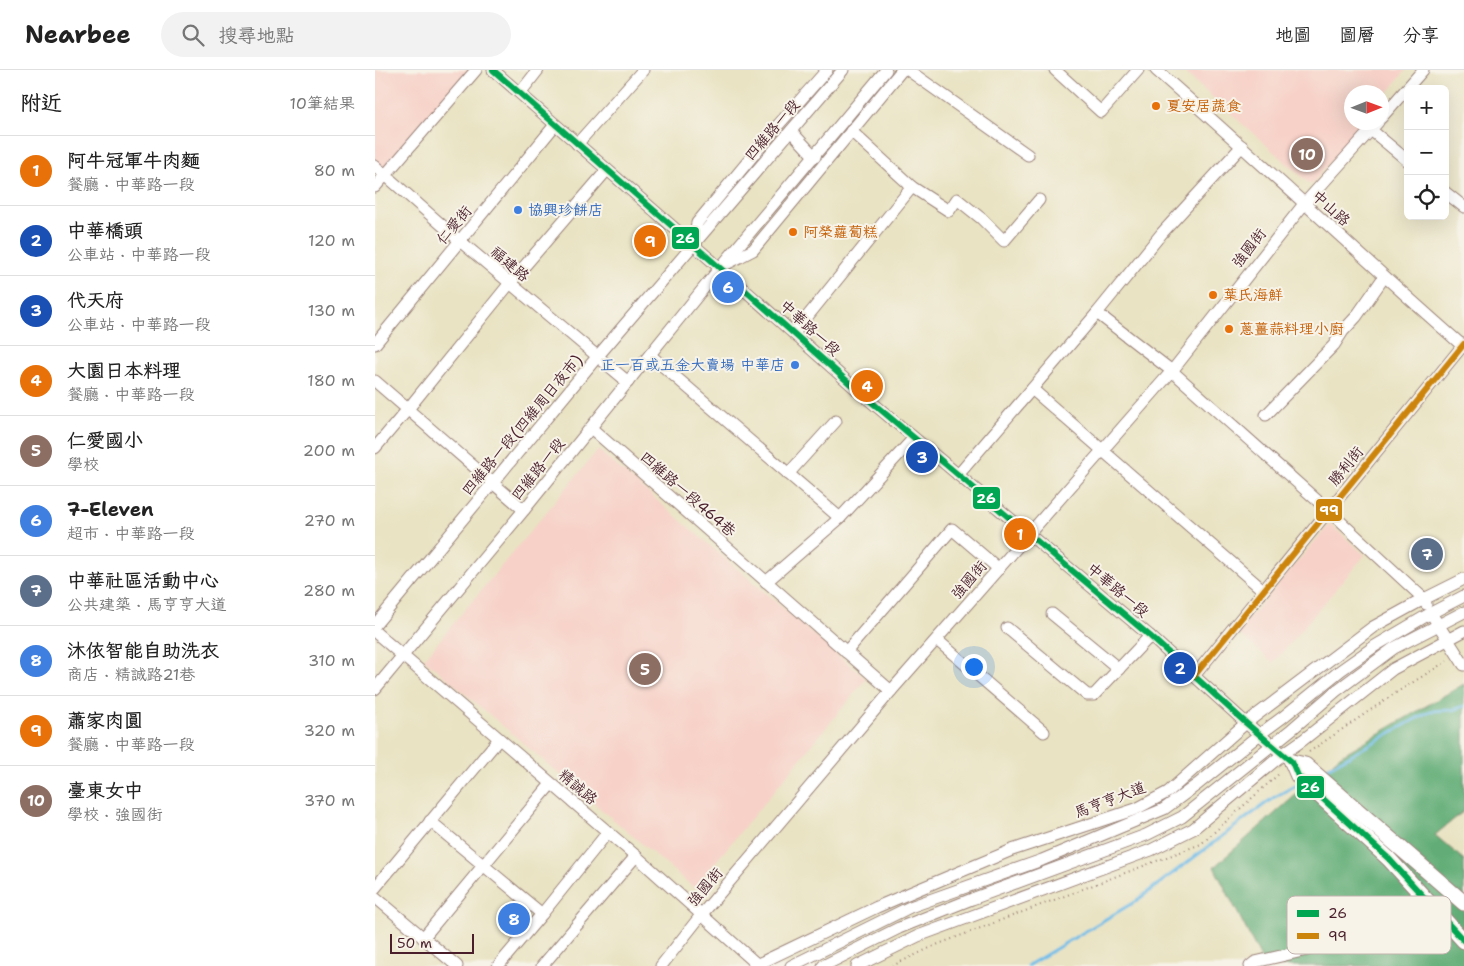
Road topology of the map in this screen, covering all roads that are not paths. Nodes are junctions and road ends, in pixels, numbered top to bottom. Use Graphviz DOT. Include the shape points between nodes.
graph roads {
  1 [pos="476,70"];
  2 [pos="493,70"];
  3 [pos="538,70"];
  4 [pos="643,70"];
  5 [pos="827,70"];
  6 [pos="843,70"];
  7 [pos="886,70"];
  8 [pos="902,70"];
  9 [pos="908,70"];
  10 [pos="1055,70"];
  11 [pos="1138,70"];
  12 [pos="1156,70"];
  13 [pos="1423,70"];
  14 [pos="520,94"];
  15 [pos="1389,109"];
  16 [pos="555,125"];
  17 [pos="1371,130"];
  18 [pos="1379,130"];
  19 [pos="791,131"];
  20 [pos="851,131"];
  21 [pos="577,144"];
  22 [pos="1242,146"];
  23 [pos="1028,155"];
  24 [pos="815,156"];
  25 [pos="1404,156"];
  26 [pos="375,166"];
  27 [pos="607,170"];
  28 [pos="385,175"];
  29 [pos="375,187"];
  30 [pos="912,187"];
  31 [pos="1449,195"];
  32 [pos="1039,200"];
  33 [pos="1304,204"];
  34 [pos="1464,207"];
  35 [pos="460,241"];
  36 [pos="693,244"];
  37 [pos="721,267"];
  38 [pos="1384,276"];
  39 [pos="509,283"];
  40 [pos="1097,313"];
  41 [pos="794,333"];
  42 [pos="375,344"];
  43 [pos="1463,346"];
  44 [pos="650,355"];
  45 [pos="597,357"];
  46 [pos="1172,370"];
  47 [pos="375,381"];
  48 [pos="628,382"];
  49 [pos="1032,389"];
  50 [pos="408,410"];
  51 [pos="1266,415"];
  52 [pos="836,421"];
  53 [pos="591,428"];
  54 [pos="914,438"];
  55 [pos="375,448"];
  56 [pos="1103,451"];
  57 [pos="788,474"];
  58 [pos="958,475"];
  59 [pos="493,483"];
  60 [pos="524,510"];
  61 [pos="1329,511"];
  62 [pos="840,518"];
  63 [pos="1029,535"];
  64 [pos="999,570"];
  65 [pos="1464,580"];
  66 [pos="766,582"];
  67 [pos="1263,590"];
  68 [pos="1464,596"];
  69 [pos="1424,599"];
  70 [pos="1464,612"];
  71 [pos="1431,613"];
  72 [pos="1051,614"];
  73 [pos="375,625"];
  74 [pos="1438,625"];
  75 [pos="1007,628"];
  76 [pos="1464,631"];
  77 [pos="375,632"];
  78 [pos="1150,636"];
  79 [pos="937,640"];
  80 [pos="1447,640"];
  81 [pos="846,652"];
  82 [pos="402,655"];
  83 [pos="1464,665"];
  84 [pos="1119,669"];
  85 [pos="1193,676"];
  86 [pos="375,689"];
  87 [pos="891,692"];
  88 [pos="1246,723"];
  89 [pos="1044,732"];
  90 [pos="1260,734"];
  91 [pos="499,738"];
  92 [pos="1272,745"];
  93 [pos="1288,758"];
  94 [pos="551,784"];
  95 [pos="1138,814"];
  96 [pos="430,821"];
  97 [pos="608,832"];
  98 [pos="1146,835"];
  99 [pos="1151,850"];
  100 [pos="636,856"];
  101 [pos="483,865"];
  102 [pos="375,888"];
  103 [pos="905,895"];
  104 [pos="1422,896"];
  105 [pos="375,897"];
  106 [pos="1464,904"];
  107 [pos="910,908"];
  108 [pos="542,914"];
  109 [pos="702,914"];
  110 [pos="912,923"];
  111 [pos="1451,927"];
  112 [pos="918,936"];
  113 [pos="423,938"];
  114 [pos="1464,941"];
  115 [pos="1290,954"];
  116 [pos="757,965"];
  117 [pos="457,966"];
  118 [pos="498,966"];
  119 [pos="543,966"];
  120 [pos="661,966"];
  121 [pos="791,966"];
  122 [pos="823,966"];
  123 [pos="857,966"];
  124 [pos="1249,966"];
  1 -- 28 [label="street"];
  2 -- 14 [label="street, 中華路一段"];
  3 -- 14 [label="street"];
  4 -- 21 [label="street"];
  5 -- 36 [label="street, 四維路一段" via="697,223"];
  6 -- 19 [label="street, 四維路一段"];
  7 -- 24 [label="street, 四維路一段"];
  8 -- 20 [label="street, 四維路一段"];
  9 -- 23 [label="street"];
  10 -- 11 [label="street" via="1101,112"];
  12 -- 22 [label="street, 中山路"];
  13 -- 15 [label="street"];
  14 -- 16 [label="street, 中華路一段"];
  16 -- 21 [label="street, 中華路一段"];
  16 -- 35 [label="street, 仁愛街"];
  17 -- 33 [label="street, 強國街"];
  18 -- 25 [label="street"];
  19 -- 24 [label="street"];
  19 -- 36 [label="street, 四維路一段"];
  20 -- 30 [label="street"];
  20 -- 37 [label="street, 四維路一段" via="753,250"];
  21 -- 27 [label="street, 中華路一段"];
  22 -- 33 [label="street, 中山路"];
  22 -- 40 [label="street" via="1162,233"];
  24 -- 37 [label="street, 四維路一段"];
  26 -- 28 [label="street, 福建路"];
  27 -- 36 [label="street, 中華路一段"];
  27 -- 39 [label="street"];
  28 -- 29 [label="street"];
  28 -- 35 [label="street, 福建路"];
  30 -- 32 [label="street" via="949,211 957,199 1004,241"];
  30 -- 41 [label="street"];
  31 -- 34 [label="street"];
  33 -- 38 [label="street, 中山路"];
  33 -- 46 [label="street, 強國街"];
  35 -- 39 [label="street, 福建路"];
  35 -- 42 [label="street, 仁愛街"];
  36 -- 37 [label="street, 中華路一段"];
  36 -- 45 [label="street, 四維路一段(四維周日夜市)"];
  37 -- 41 [label="street, 中華路一段"];
  37 -- 44 [label="street, 四維路一段"];
  38 -- 43 [label="street, 中山路"];
  38 -- 51 [label="street" via="1334,344"];
  39 -- 45 [label="street, 福建路"];
  39 -- 50 [label="street"];
  40 -- 46 [label="street"];
  40 -- 49 [label="street"];
  41 -- 54 [label="street, 中華路一段"];
  43 -- 61 [label="street, 勝利街"];
  44 -- 48 [label="street, 四維路一段"];
  44 -- 57 [label="street"];
  45 -- 48 [label="street, 福建路"];
  45 -- 59 [label="street, 四維路一段(四維周日夜市)"];
  46 -- 56 [label="street, 強國街"];
  46 -- 61 [label="street"];
  47 -- 50 [label="street"];
  48 -- 53 [label="street, 四維路一段"];
  49 -- 56 [label="street"];
  49 -- 58 [label="street"];
  50 -- 55 [label="street"];
  50 -- 59 [label="street"];
  52 -- 57 [label="street"];
  53 -- 60 [label="street, 四維路一段"];
  53 -- 66 [label="street, 四維路一段464巷"];
  54 -- 58 [label="street, 中華路一段"];
  54 -- 62 [label="street"];
  56 -- 63 [label="street, 強國街"];
  56 -- 67 [label="street"];
  57 -- 62 [label="street"];
  58 -- 63 [label="street, 中華路一段"];
  59 -- 60 [label="street"];
  59 -- 73 [label="street, 四維路一段(四維周日夜市)"];
  60 -- 82 [label="street, 四維路一段"];
  61 -- 67 [label="street, 勝利街"];
  61 -- 69 [label="street"];
  62 -- 66 [label="street"];
  63 -- 64 [label="street, 強國街"];
  63 -- 78 [label="street, 中華路一段"];
  64 -- 79 [label="street, 強國街"];
  64 -- 81 [label="street" via="952,528"];
  65 -- 69 [label="street, 馬亨亨大道"];
  66 -- 81 [label="street, 四維路一段464巷"];
  67 -- 85 [label="street, 勝利街"];
  68 -- 71 [label="street, 馬亨亨大道"];
  69 -- 71 [label="street"];
  69 -- 88 [label="street, 馬亨亨大道" via="1373,628"];
  70 -- 74 [label="street"];
  71 -- 74 [label="street"];
  71 -- 90 [label="street, 馬亨亨大道" via="1361,655"];
  72 -- 84 [label="street"];
  74 -- 80 [label="street"];
  74 -- 92 [label="street" via="1394,648"];
  75 -- 84 [label="street" via="1087,695 1094,695"];
  76 -- 80 [label="street"];
  77 -- 82 [label="street, 精誠路"];
  78 -- 84 [label="street"];
  78 -- 85 [label="street, 中華路一段"];
  79 -- 87 [label="street, 強國街"];
  79 -- 89 [label="street"];
  80 -- 83 [label="street"];
  80 -- 93 [label="street" via="1393,669 1303,740"];
  81 -- 87 [label="street, 四維路一段464巷"];
  82 -- 86 [label="street, 四維路一段"];
  82 -- 91 [label="street, 精誠路"];
  85 -- 88 [label="street, 中華路一段"];
  87 -- 109 [label="street, 強國街"];
  88 -- 90 [label="street, 中華路一段"];
  88 -- 95 [label="street, 馬亨亨大道" via="1168,792"];
  90 -- 92 [label="street, 中華路一段"];
  90 -- 95 [label="street, 馬亨亨大道" via="1164,809"];
  91 -- 94 [label="street, 精誠路"];
  91 -- 96 [label="street"];
  92 -- 93 [label="street, 中華路一段"];
  92 -- 98 [label="street" via="1183,817"];
  93 -- 99 [label="street" via="1193,829"];
  93 -- 104 [label="main road" via="1298,776 1389,859"];
  93 -- 106 [label="main road" via="1305,766"];
  94 -- 97 [label="street, 精誠路"];
  94 -- 101 [label="street"];
  95 -- 103 [label="street, 馬亨亨大道" via="1012,850"];
  95 -- 107 [label="street, 馬亨亨大道" via="1042,860"];
  96 -- 101 [label="street"];
  96 -- 102 [label="street"];
  97 -- 100 [label="street, 精誠路"];
  97 -- 108 [label="street"];
  98 -- 99 [label="street"];
  98 -- 110 [label="street"];
  99 -- 112 [label="street"];
  100 -- 109 [label="street, 精誠路"];
  100 -- 119 [label="street"];
  101 -- 108 [label="street"];
  101 -- 113 [label="street"];
  103 -- 107 [label="street"];
  103 -- 116 [label="street, 馬亨亨大道"];
  105 -- 113 [label="street"];
  107 -- 121 [label="street, 馬亨亨大道"];
  108 -- 118 [label="street"];
  109 -- 116 [label="street, 精誠路"];
  109 -- 120 [label="street, 強國街"];
  110 -- 112 [label="street"];
  110 -- 122 [label="street"];
  111 -- 114 [label="main road"];
  112 -- 123 [label="street"];
  113 -- 117 [label="street"];
  115 -- 124 [label="street"];
}
